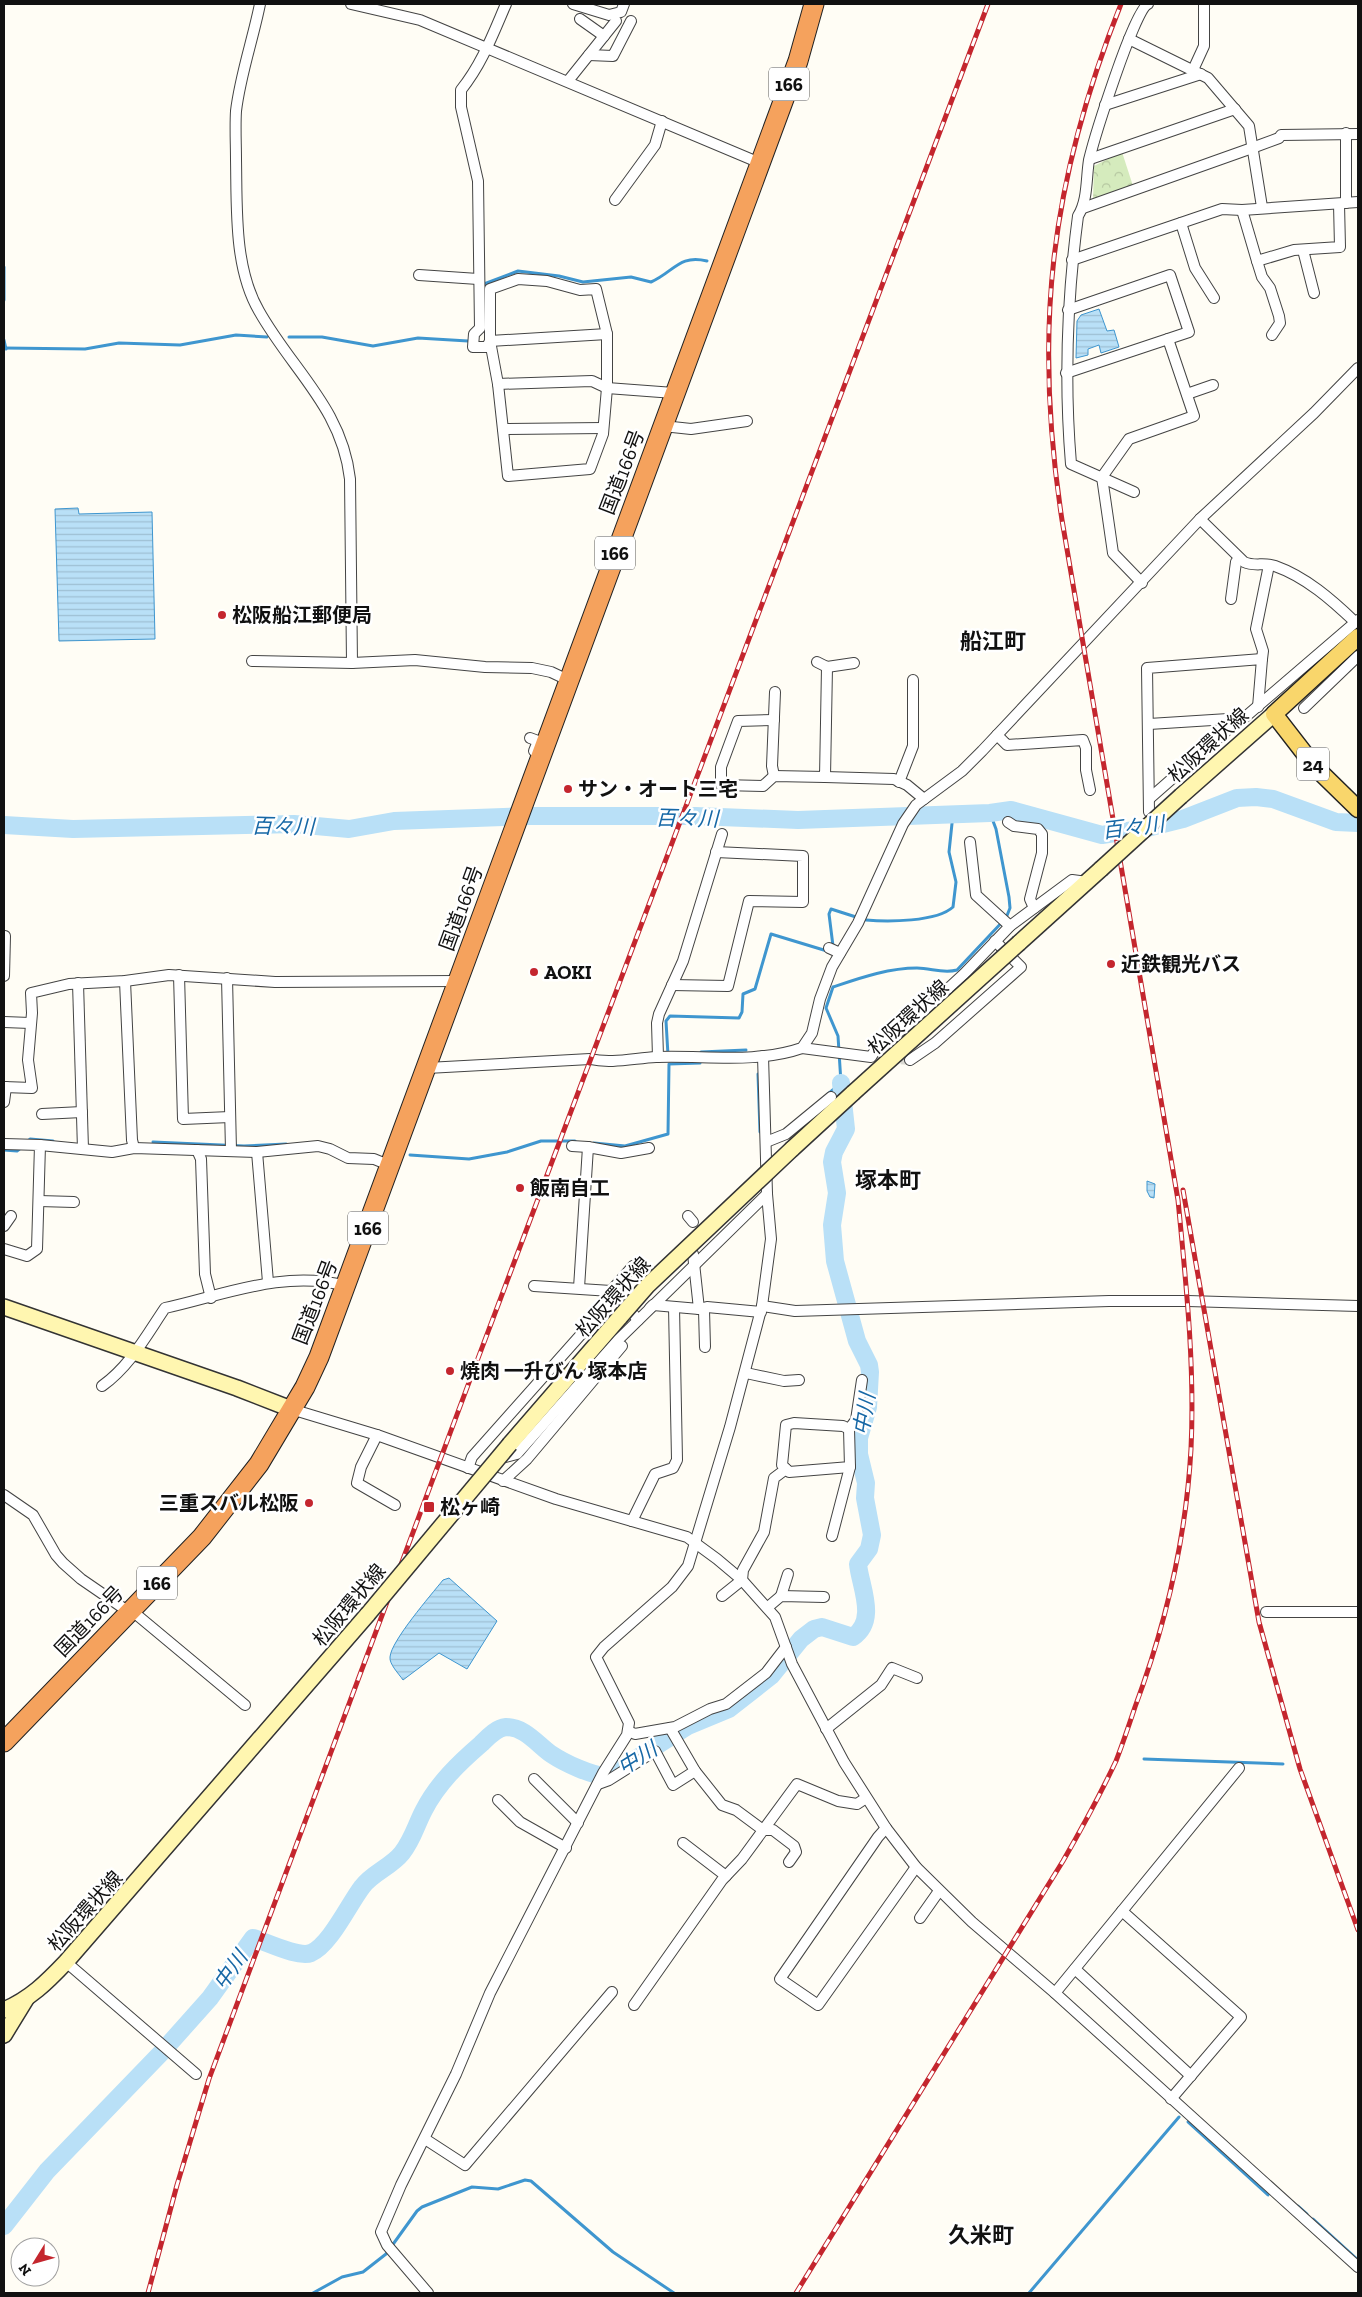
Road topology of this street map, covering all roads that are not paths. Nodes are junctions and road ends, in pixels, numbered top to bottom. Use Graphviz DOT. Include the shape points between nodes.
graph roads {
  1 [pos="260,4"];
  2 [pos="351,4"];
  3 [pos="506,4"];
  4 [pos="573,4"];
  5 [pos="624,4"];
  6 [pos="814,4"];
  7 [pos="1148,4"];
  8 [pos="1204,4"];
  9 [pos="580,19"];
  10 [pos="616,21"];
  11 [pos="631,21"];
  12 [pos="604,36"];
  13 [pos="1129,39"];
  14 [pos="488,47"];
  15 [pos="589,55"];
  16 [pos="1197,72"];
  17 [pos="568,81"];
  18 [pos="1105,105"];
  19 [pos="1235,109"];
  20 [pos="662,121"];
  21 [pos="1346,133"];
  22 [pos="1358,134"];
  23 [pos="1252,148"];
  24 [pos="1090,159"];
  25 [pos="760,163"];
  26 [pos="615,200"];
  27 [pos="1358,202"];
  28 [pos="1342,203"];
  29 [pos="1082,208"];
  30 [pos="1262,208"];
  31 [pos="1242,210"];
  32 [pos="1181,223"];
  33 [pos="1303,250"];
  34 [pos="1072,260"];
  35 [pos="1258,261"];
  36 [pos="418,275"];
  37 [pos="478,279"];
  38 [pos="1314,293"];
  39 [pos="1214,298"];
  40 [pos="1068,310"];
  41 [pos="607,334"];
  42 [pos="1272,335"];
  43 [pos="1168,339"];
  44 [pos="490,341"];
  45 [pos="1358,368"];
  46 [pos="1066,373"];
  47 [pos="498,384"];
  48 [pos="1213,385"];
  49 [pos="607,388"];
  50 [pos="674,393"];
  51 [pos="1186,394"];
  52 [pos="747,421"];
  53 [pos="663,426"];
  54 [pos="603,428"];
  55 [pos="503,429"];
  56 [pos="1102,477"];
  57 [pos="1134,492"];
  58 [pos="1200,520"];
  59 [pos="1240,558"];
  60 [pos="1269,565"];
  61 [pos="1142,583"];
  62 [pos="1231,599"];
  63 [pos="1357,627"];
  64 [pos="1358,656"];
  65 [pos="1262,659"];
  66 [pos="252,661"];
  67 [pos="817,662"];
  68 [pos="352,663"];
  69 [pos="854,663"];
  70 [pos="828,667"];
  71 [pos="568,680"];
  72 [pos="913,680"];
  73 [pos="775,692"];
  74 [pos="1258,707"];
  75 [pos="1304,708"];
  76 [pos="1274,714"];
  77 [pos="1241,718"];
  78 [pos="774,720"];
  79 [pos="1148,724"];
  80 [pos="997,734"];
  81 [pos="530,738"];
  82 [pos="774,776"];
  83 [pos="825,777"];
  84 [pos="899,782"];
  85 [pos="1090,790"];
  86 [pos="526,798"];
  87 [pos="924,799"];
  88 [pos="1149,799"];
  89 [pos="1358,809"];
  90 [pos="1149,812"];
  91 [pos="1008,822"];
  92 [pos="722,834"];
  93 [pos="970,842"];
  94 [pos="716,852"];
  95 [pos="1087,882"];
  96 [pos="1034,908"];
  97 [pos="1009,925"];
  98 [pos="5,936"];
  99 [pos="995,941"];
  100 [pos="180,975"];
  101 [pos="4,976"];
  102 [pos="226,978"];
  103 [pos="125,981"];
  104 [pos="458,981"];
  105 [pos="78,983"];
  106 [pos="672,985"];
  107 [pos="4,1022"];
  108 [pos="30,1023"];
  109 [pos="802,1048"];
  110 [pos="763,1056"];
  111 [pos="664,1057"];
  112 [pos="910,1060"];
  113 [pos="426,1068"];
  114 [pos="5,1087"];
  115 [pos="831,1097"];
  116 [pos="4,1102"];
  117 [pos="82,1112"];
  118 [pos="42,1114"];
  119 [pos="230,1117"];
  120 [pos="766,1142"];
  121 [pos="4,1144"];
  122 [pos="40,1145"];
  123 [pos="231,1146"];
  124 [pos="572,1146"];
  125 [pos="588,1147"];
  126 [pos="134,1148"];
  127 [pos="649,1148"];
  128 [pos="83,1149"];
  129 [pos="197,1150"];
  130 [pos="256,1152"];
  131 [pos="391,1166"];
  132 [pos="767,1194"];
  133 [pos="39,1201"];
  134 [pos="74,1202"];
  135 [pos="10,1216"];
  136 [pos="4,1226"];
  137 [pos="4,1249"];
  138 [pos="694,1259"];
  139 [pos="638,1265"];
  140 [pos="268,1282"];
  141 [pos="346,1286"];
  142 [pos="534,1286"];
  143 [pos="579,1288"];
  144 [pos="614,1292"];
  145 [pos="211,1298"];
  146 [pos="653,1305"];
  147 [pos="1358,1306"];
  148 [pos="4,1307"];
  149 [pos="674,1307"];
  150 [pos="762,1309"];
  151 [pos="702,1310"];
  152 [pos="638,1320"];
  153 [pos="706,1347"];
  154 [pos="135,1352"];
  155 [pos="746,1373"];
  156 [pos="799,1380"];
  157 [pos="862,1380"];
  158 [pos="102,1386"];
  159 [pos="291,1409"];
  160 [pos="849,1429"];
  161 [pos="377,1435"];
  162 [pos="497,1459"];
  163 [pos="850,1467"];
  164 [pos="468,1468"];
  165 [pos="786,1469"];
  166 [pos="503,1481"];
  167 [pos="4,1495"];
  168 [pos="395,1505"];
  169 [pos="632,1521"];
  170 [pos="832,1536"];
  171 [pos="695,1543"];
  172 [pos="788,1574"];
  173 [pos="742,1580"];
  174 [pos="722,1596"];
  175 [pos="781,1596"];
  176 [pos="824,1597"];
  177 [pos="768,1607"];
  178 [pos="130,1611"];
  179 [pos="1266,1612"];
  180 [pos="1358,1612"];
  181 [pos="786,1649"];
  182 [pos="917,1678"];
  183 [pos="245,1705"];
  184 [pos="670,1728"];
  185 [pos="826,1729"];
  186 [pos="628,1731"];
  187 [pos="4,1742"];
  188 [pos="1239,1768"];
  189 [pos="695,1771"];
  190 [pos="534,1779"];
  191 [pos="600,1779"];
  192 [pos="866,1798"];
  193 [pos="498,1800"];
  194 [pos="578,1823"];
  195 [pos="886,1828"];
  196 [pos="763,1830"];
  197 [pos="682,1843"];
  198 [pos="566,1848"];
  199 [pos="789,1862"];
  200 [pos="916,1866"];
  201 [pos="726,1876"];
  202 [pos="939,1891"];
  203 [pos="1122,1911"];
  204 [pos="920,1918"];
  205 [pos="66,1962"];
  206 [pos="1075,1969"];
  207 [pos="612,1992"];
  208 [pos="1055,1993"];
  209 [pos="26,1999"];
  210 [pos="634,2006"];
  211 [pos="4,2010"];
  212 [pos="4,2035"];
  213 [pos="196,2074"];
  214 [pos="1191,2076"];
  215 [pos="1171,2099"];
  216 [pos="425,2139"];
  217 [pos="1358,2267"];
  218 [pos="428,2293"];
  1 -- 68 [label="street" via="236,112 236,192 241,248 246,280 258,309 328,412 345,450 350,493"];
  2 -- 14 [label="street" via="420,20"];
  3 -- 14 [label="street"];
  4 -- 5 [label="street" via="609,15 621,12"];
  6 -- 25 [label="highway, 国道166号 / 166" via="798,61"];
  7 -- 13 [label="street" via="1140,11"];
  8 -- 16 [label="street" via="1204,46"];
  9 -- 12 [label="street"];
  10 -- 12 [label="street"];
  11 -- 15 [label="street" via="613,56"];
  12 -- 15 [label="street"];
  13 -- 16 [label="street"];
  13 -- 18 [label="street"];
  14 -- 17 [label="street"];
  14 -- 37 [label="street" via="473,75 460,90 478,180"];
  15 -- 17 [label="street"];
  16 -- 18 [label="street"];
  16 -- 19 [label="street" via="1208,78"];
  17 -- 20 [label="street"];
  18 -- 24 [label="street"];
  19 -- 23 [label="street" via="1249,126"];
  19 -- 24 [label="street"];
  20 -- 25 [label="street"];
  20 -- 26 [label="street" via="655,145"];
  21 -- 22 [label="street"];
  21 -- 23 [label="street" via="1281,135"];
  21 -- 28 [label="street"];
  23 -- 29 [label="street"];
  23 -- 30 [label="street"];
  24 -- 29 [label="street"];
  25 -- 50 [label="highway, 国道166号 / 166"];
  27 -- 28 [label="street"];
  28 -- 30 [label="street"];
  28 -- 33 [label="street" via="1340,247"];
  29 -- 34 [label="street"];
  30 -- 31 [label="street"];
  31 -- 32 [label="street" via="1222,209"];
  31 -- 35 [label="street"];
  32 -- 34 [label="street"];
  32 -- 39 [label="street" via="1195,268"];
  33 -- 35 [label="street"];
  33 -- 38 [label="street"];
  34 -- 40 [label="street"];
  35 -- 42 [label="street" via="1279,316 1280,324"];
  36 -- 37 [label="street"];
  37 -- 44 [label="street" via="480,328 474,334 473,347 487,347"];
  40 -- 43 [label="street" via="1170,275 1189,332"];
  40 -- 46 [label="street"];
  41 -- 44 [label="street"];
  41 -- 44 [label="street" via="596,289 580,290 547,280 518,279 490,289"];
  41 -- 49 [label="street"];
  43 -- 46 [label="street"];
  43 -- 51 [label="street"];
  44 -- 47 [label="street"];
  45 -- 58 [label="street"];
  46 -- 56 [label="street" via="1071,464"];
  47 -- 49 [label="street" via="592,381"];
  47 -- 55 [label="street"];
  48 -- 51 [label="street"];
  49 -- 50 [label="street"];
  49 -- 54 [label="street"];
  50 -- 53 [label="highway, 国道166号 / 166"];
  51 -- 56 [label="street" via="1194,416 1129,439"];
  52 -- 53 [label="street" via="691,428"];
  53 -- 71 [label="highway, 国道166号 / 166"];
  54 -- 55 [label="street"];
  54 -- 55 [label="street" via="590,469 508,476"];
  56 -- 57 [label="street"];
  56 -- 61 [label="street" via="1113,553"];
  58 -- 59 [label="street"];
  58 -- 61 [label="street"];
  59 -- 60 [label="street" via="1252,565"];
  59 -- 62 [label="street" via="1236,562"];
  60 -- 63 [label="street" via="1318,590"];
  60 -- 65 [label="street" via="1256,629 1263,651"];
  61 -- 80 [label="street"];
  63 -- 74 [label="street"];
  63 -- 76 [label="main road"];
  64 -- 75 [label="street"];
  65 -- 74 [label="street"];
  65 -- 79 [label="street" via="1147,668"];
  66 -- 68 [label="street"];
  67 -- 70 [label="street"];
  68 -- 71 [label="street" via="415,660 532,668"];
  69 -- 70 [label="street"];
  70 -- 83 [label="street"];
  71 -- 86 [label="highway, 国道166号 / 166"];
  72 -- 84 [label="street" via="913,746"];
  73 -- 78 [label="street"];
  74 -- 77 [label="street"];
  76 -- 89 [label="main road, 24" via="1316,767"];
  76 -- 95 [label="main road, 松阪環状線, bridge"];
  77 -- 79 [label="street"];
  77 -- 88 [label="street"];
  78 -- 82 [label="street"];
  78 -- 82 [label="street" via="738,720 720,767 721,785 763,786"];
  79 -- 88 [label="street"];
  80 -- 85 [label="street" via="1007,746 1083,740"];
  80 -- 87 [label="street" via="962,771"];
  81 -- 86 [label="street" via="538,741 529,766"];
  82 -- 83 [label="street"];
  83 -- 84 [label="street" via="894,779"];
  84 -- 87 [label="street"];
  86 -- 104 [label="highway, 国道166号 / 166"];
  87 -- 109 [label="street" via="903,824 858,923 834,950 809,1040"];
  88 -- 90 [label="street"];
  91 -- 96 [label="street" via="1014,826 1038,829 1042,834 1042,853 1030,899"];
  92 -- 94 [label="street"];
  93 -- 97 [label="street" via="976,895"];
  94 -- 106 [label="street" via="683,961"];
  94 -- 106 [label="street" via="803,856 803,902 750,901 728,986"];
  95 -- 96 [label="street" via="1072,880"];
  95 -- 162 [label="main road, 松阪環状線, bridge" via="646,1286"];
  96 -- 97 [label="street"];
  97 -- 99 [label="street"];
  98 -- 101 [label="street"];
  99 -- 109 [label="street" via="871,1057"];
  99 -- 112 [label="street" via="1021,967 935,1044"];
  100 -- 102 [label="street"];
  100 -- 103 [label="street"];
  100 -- 119 [label="street" via="183,1118"];
  102 -- 104 [label="street" via="275,982"];
  102 -- 119 [label="street"];
  103 -- 105 [label="street"];
  103 -- 126 [label="street"];
  104 -- 113 [label="highway, 国道166号 / 166"];
  105 -- 108 [label="street" via="31,993"];
  105 -- 117 [label="street"];
  106 -- 111 [label="street" via="656,1023"];
  107 -- 108 [label="street"];
  108 -- 114 [label="street" via="28,1060 32,1088"];
  109 -- 110 [label="street"];
  110 -- 111 [label="street"];
  110 -- 120 [label="street"];
  111 -- 113 [label="street"];
  113 -- 131 [label="highway, 国道166号 / 166"];
  114 -- 116 [label="street"];
  115 -- 120 [label="street" via="786,1134"];
  117 -- 118 [label="street"];
  117 -- 128 [label="street"];
  119 -- 123 [label="street"];
  120 -- 132 [label="street"];
  121 -- 122 [label="street"];
  122 -- 128 [label="street"];
  122 -- 133 [label="street"];
  123 -- 129 [label="street"];
  123 -- 130 [label="street"];
  124 -- 125 [label="street"];
  125 -- 127 [label="street" via="621,1152"];
  125 -- 143 [label="street"];
  126 -- 128 [label="street" via="112,1152"];
  126 -- 129 [label="street"];
  129 -- 145 [label="street" via="205,1274"];
  130 -- 131 [label="street" via="318,1146 348,1158 374,1159"];
  130 -- 140 [label="street"];
  131 -- 141 [label="highway, 国道166号 / 166"];
  132 -- 138 [label="street"];
  132 -- 150 [label="street" via="771,1239"];
  133 -- 134 [label="street"];
  133 -- 137 [label="street" via="37,1249 27,1256"];
  135 -- 136 [label="street"];
  138 -- 146 [label="street"];
  138 -- 151 [label="street"];
  139 -- 144 [label="street" via="633,1266"];
  140 -- 141 [label="street" via="329,1282"];
  140 -- 145 [label="street"];
  141 -- 159 [label="highway, 国道166号 / 166" via="319,1357"];
  142 -- 143 [label="street"];
  143 -- 144 [label="street"];
  144 -- 152 [label="street"];
  144 -- 164 [label="street" via="472,1457"];
  145 -- 154 [label="street" via="165,1308"];
  146 -- 149 [label="street"];
  146 -- 152 [label="street"];
  146 -- 166 [label="street" via="527,1459"];
  147 -- 150 [label="street" via="1119,1301 795,1311"];
  148 -- 154 [label="main road"];
  149 -- 151 [label="street"];
  149 -- 169 [label="street" via="677,1460 673,1468 656,1474"];
  150 -- 151 [label="street"];
  150 -- 155 [label="street"];
  151 -- 153 [label="street"];
  152 -- 162 [label="street" via="517,1454"];
  154 -- 158 [label="street" via="115,1377"];
  154 -- 159 [label="main road"];
  155 -- 156 [label="street" via="784,1381"];
  155 -- 171 [label="street"];
  157 -- 160 [label="street" via="856,1420"];
  159 -- 161 [label="street"];
  159 -- 178 [label="highway, 国道166号 / 166" via="259,1464 202,1537"];
  160 -- 163 [label="street"];
  160 -- 165 [label="street" via="843,1426 786,1425 782,1465"];
  161 -- 164 [label="street"];
  161 -- 168 [label="street" via="357,1483"];
  162 -- 205 [label="main road, 松阪環状線, bridge" via="368,1614"];
  163 -- 165 [label="street" via="805,1472"];
  163 -- 170 [label="street"];
  164 -- 166 [label="street"];
  165 -- 173 [label="street" via="774,1478 764,1532 743,1570"];
  166 -- 169 [label="street"];
  167 -- 178 [label="street" via="33,1515 56,1554 81,1579"];
  169 -- 171 [label="street" via="687,1537"];
  171 -- 173 [label="street"];
  171 -- 186 [label="street" via="688,1566 672,1587 604,1646 596,1657 629,1723"];
  172 -- 175 [label="street"];
  173 -- 174 [label="street"];
  173 -- 177 [label="street"];
  175 -- 176 [label="street"];
  175 -- 177 [label="street"];
  177 -- 181 [label="street"];
  178 -- 183 [label="street"];
  178 -- 187 [label="highway, 国道166号 / 166"];
  179 -- 180 [label="street"];
  181 -- 184 [label="street" via="766,1673 726,1704"];
  181 -- 185 [label="street"];
  182 -- 185 [label="street" via="892,1668 881,1684"];
  184 -- 186 [label="street" via="635,1734"];
  184 -- 189 [label="street"];
  185 -- 192 [label="street"];
  186 -- 191 [label="street"];
  188 -- 203 [label="street"];
  189 -- 191 [label="street" via="673,1785 655,1751 609,1780"];
  189 -- 196 [label="street" via="722,1805 736,1810"];
  190 -- 194 [label="street"];
  191 -- 194 [label="street"];
  192 -- 195 [label="street"];
  192 -- 196 [label="street" via="857,1804 838,1801 797,1784"];
  193 -- 198 [label="street" via="520,1822"];
  194 -- 198 [label="street"];
  195 -- 200 [label="street"];
  195 -- 200 [label="street" via="780,1979 818,2005"];
  196 -- 199 [label="street" via="773,1830 794,1846 796,1852"];
  196 -- 201 [label="street"];
  197 -- 201 [label="street"];
  198 -- 216 [label="street" via="490,1993"];
  200 -- 202 [label="street"];
  201 -- 210 [label="street"];
  202 -- 204 [label="street"];
  202 -- 208 [label="street"];
  203 -- 206 [label="street"];
  203 -- 214 [label="street" via="1241,2017"];
  205 -- 209 [label="main road, 松阪環状線" via="44,1986"];
  205 -- 213 [label="street"];
  206 -- 208 [label="street"];
  206 -- 214 [label="street"];
  207 -- 216 [label="street" via="465,2165"];
  208 -- 215 [label="street"];
  209 -- 211 [label="main road, 松阪環状線"];
  209 -- 212 [label="main road"];
  214 -- 215 [label="street"];
  215 -- 217 [label="street"];
  216 -- 218 [label="street" via="380,2232 390,2249"];
}
